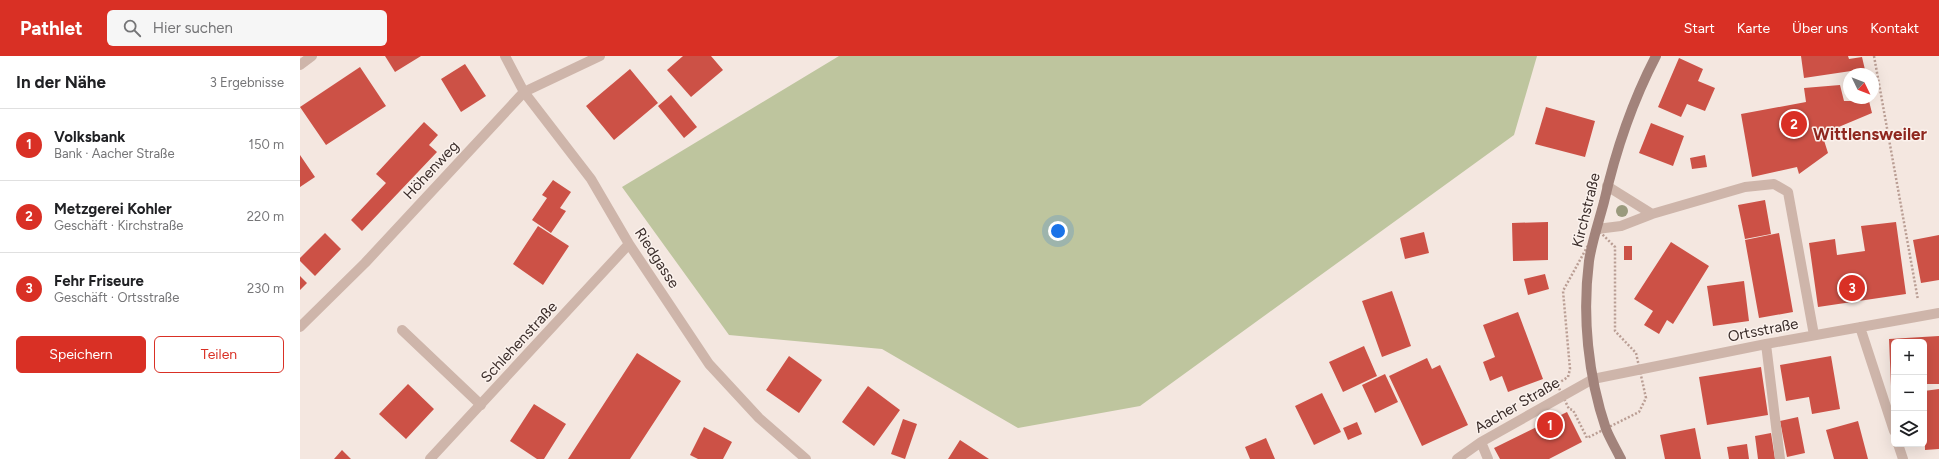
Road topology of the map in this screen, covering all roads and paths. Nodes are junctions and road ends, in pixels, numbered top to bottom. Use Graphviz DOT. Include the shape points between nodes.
graph roads {
  1 [pos="312,56"];
  2 [pos="505,56"];
  3 [pos="600,56"];
  4 [pos="1656,56"];
  5 [pos="1874,56"];
  6 [pos="300,65"];
  7 [pos="524,92"];
  8 [pos="1607,186"];
  9 [pos="1652,214"];
  10 [pos="1597,229"];
  11 [pos="629,244"];
  12 [pos="1615,247"];
  13 [pos="1563,291"];
  14 [pos="1939,313"];
  15 [pos="1921,316"];
  16 [pos="300,327"];
  17 [pos="1860,327"];
  18 [pos="402,330"];
  19 [pos="1615,331"];
  20 [pos="1814,335"];
  21 [pos="1766,344"];
  22 [pos="1570,369"];
  23 [pos="1593,379"];
  24 [pos="481,405"];
  25 [pos="1891,422"];
  26 [pos="1481,442"];
  27 [pos="1899,447"];
  28 [pos="430,459"];
  29 [pos="806,459"];
  30 [pos="1458,459"];
  31 [pos="1488,459"];
  32 [pos="1621,459"];
  33 [pos="1780,459"];
  34 [pos="1903,459"];
  1 -- 6 [label="street"];
  2 -- 7 [label="street, Riedgasse"];
  3 -- 7 [label="street, Höhenweg"];
  4 -- 8 [label="street, Kirchstraße" via="1638,92 1617,148"];
  5 -- 15 [label="path"];
  7 -- 11 [label="street, Riedgasse" via="591,179"];
  7 -- 16 [label="street, Höhenweg" via="365,262"];
  8 -- 9 [label="street"];
  8 -- 10 [label="street, Kirchstraße"];
  9 -- 10 [label="street" via="1621,226"];
  9 -- 20 [label="street" via="1745,187 1774,184 1788,192"];
  10 -- 23 [label="street, Kirchstraße" via="1586,294 1589,356"];
  11 -- 24 [label="street, Schlehenstraße"];
  11 -- 29 [label="street, Riedgasse" via="709,364 759,418"];
  12 -- 19 [label="path"];
  13 -- 22 [label="path"];
  14 -- 15 [label="street, Ortsstraße"];
  15 -- 17 [label="street, Ortsstraße"];
  17 -- 20 [label="street, Ortsstraße"];
  17 -- 25 [label="street"];
  18 -- 24 [label="street"];
  20 -- 21 [label="street, Ortsstraße"];
  21 -- 23 [label="street, Ortsstraße"];
  21 -- 33 [label="street"];
  23 -- 26 [label="street, Aacher Straße"];
  23 -- 32 [label="street, Kirchstraße" via="1606,429"];
  24 -- 28 [label="street, Schlehenstraße"];
  26 -- 30 [label="street, Aacher Straße"];
  26 -- 31 [label="street"];
  27 -- 34 [label="street"];
}
